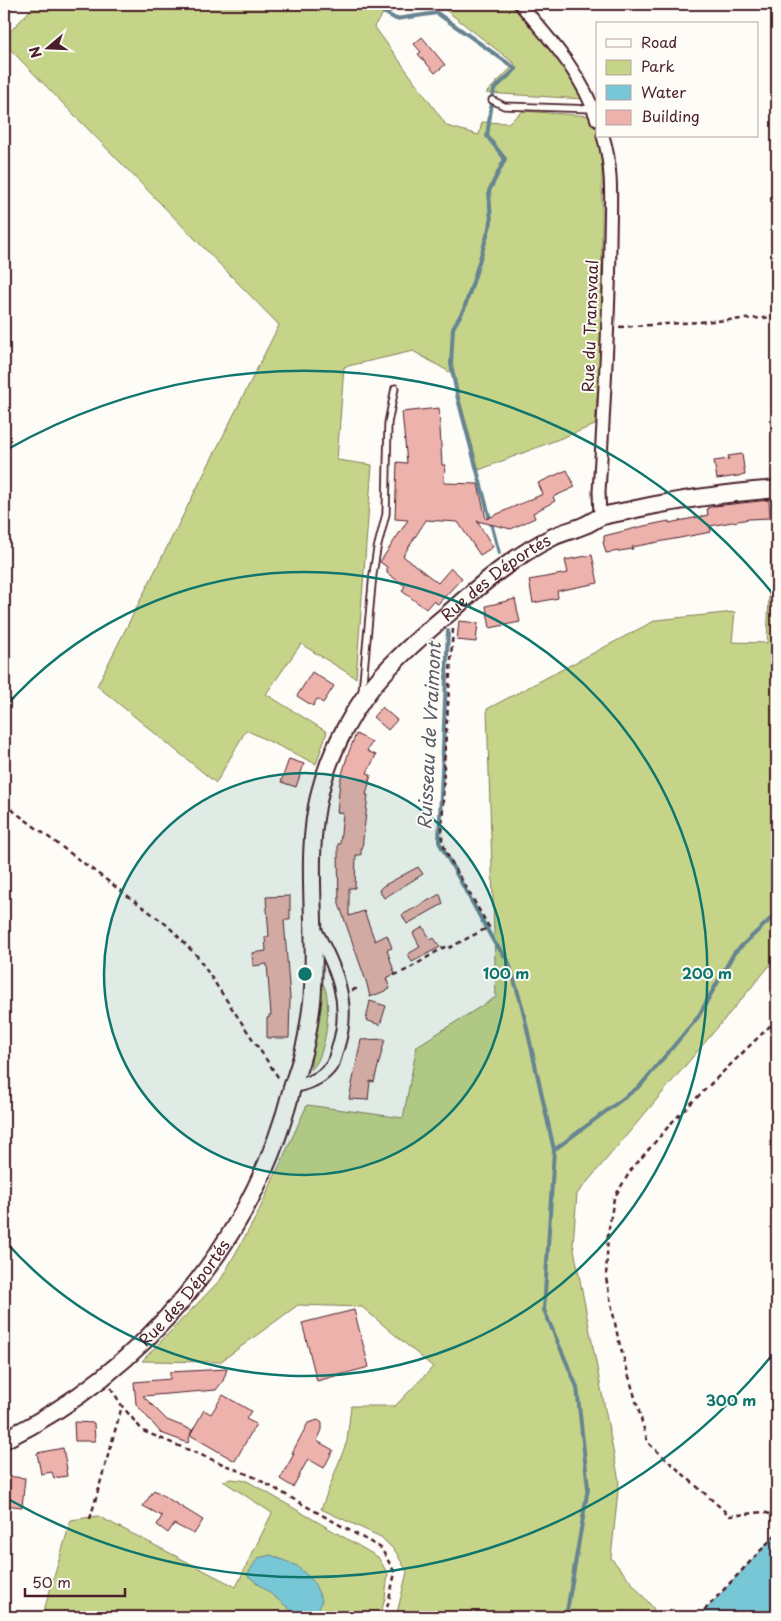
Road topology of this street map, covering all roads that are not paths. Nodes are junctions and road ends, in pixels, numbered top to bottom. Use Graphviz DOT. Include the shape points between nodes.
graph roads {
  1 [pos="520,4"];
  2 [pos="492,100"];
  3 [pos="595,114"];
  4 [pos="603,138"];
  5 [pos="395,388"];
  6 [pos="777,489"];
  7 [pos="600,517"];
  8 [pos="362,702"];
  9 [pos="314,927"];
  10 [pos="292,1087"];
  11 [pos="4,1440"];
  1 -- 3 [label="street" via="570,65"];
  2 -- 3 [label="lane" via="504,106"];
  4 -- 7 [label="street, Rue du Transvaal" via="610,180"];
  5 -- 8 [label="lane" via="388,423 386,514 373,574"];
  6 -- 7 [label="street, Rue des Déportés" via="656,504"];
  7 -- 8 [label="street, Rue des Déportés" via="555,536 487,579 381,676"];
  8 -- 9 [label="street, Rue des Déportés" via="333,752 320,791 312,844"];
  9 -- 10 [label="street, Rue des Déportés" via="312,1003 305,1046"];
  9 -- 10 [label="street, Rue des Déportés" via="343,994 343,1032 332,1065 321,1077"];
  10 -- 11 [label="street, Rue des Déportés" via="288,1110 257,1187 227,1240 196,1284 160,1326 104,1378"];
}
